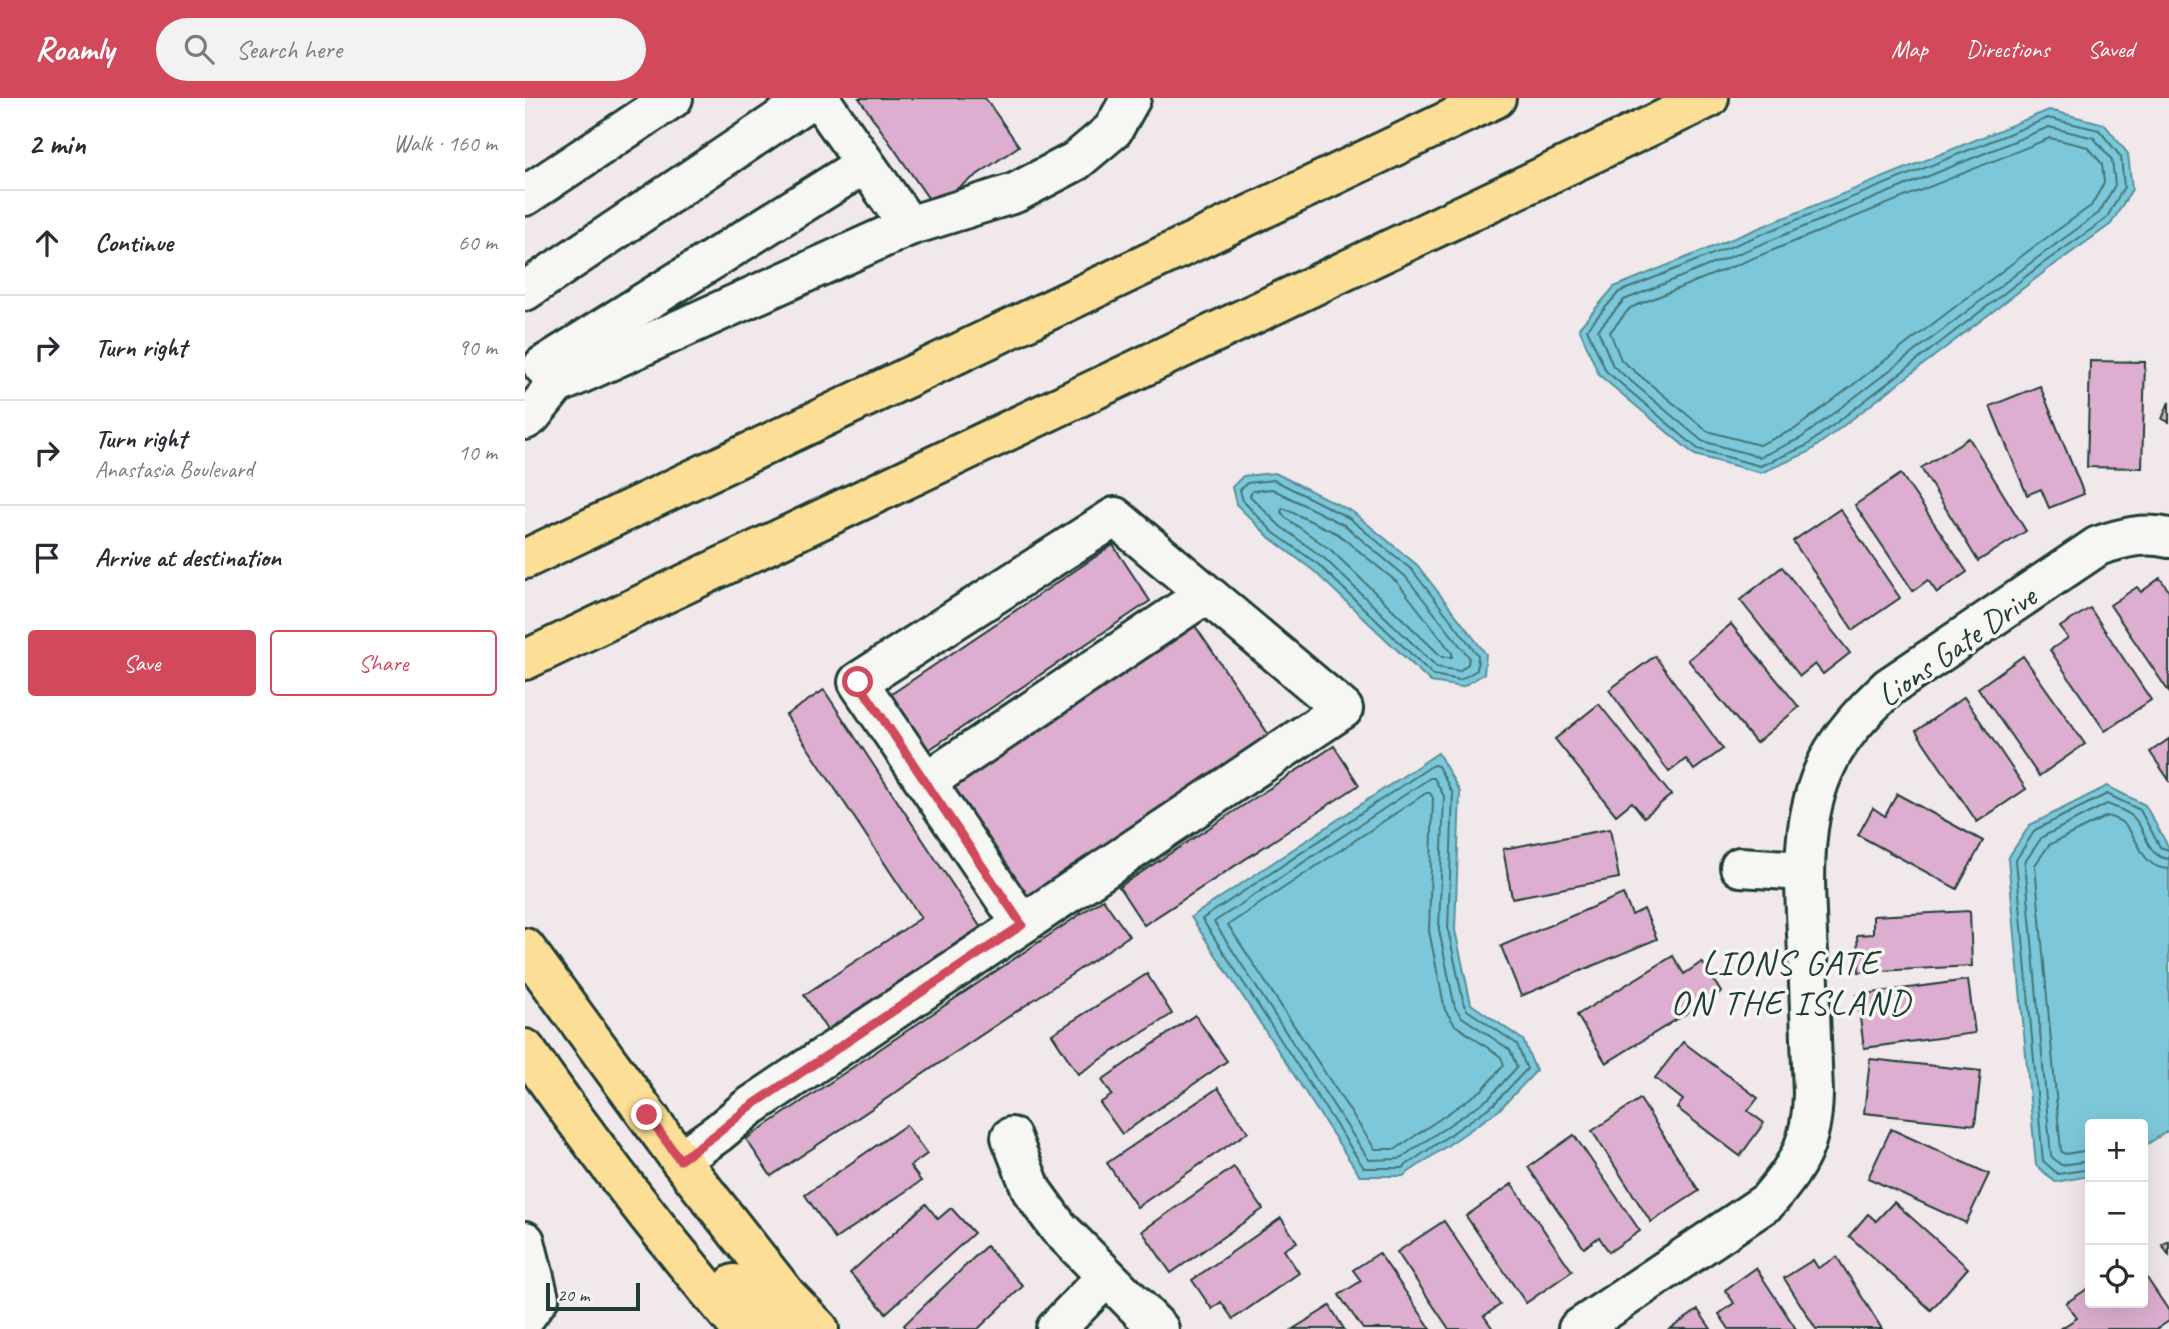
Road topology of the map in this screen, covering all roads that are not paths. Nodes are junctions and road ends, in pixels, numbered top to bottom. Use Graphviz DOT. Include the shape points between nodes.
graph roads {
  1 [pos="673,98"];
  2 [pos="812,98"];
  3 [pos="819,98"];
  4 [pos="1131,98"];
  5 [pos="1496,98"];
  6 [pos="1709,98"];
  7 [pos="865,164"];
  8 [pos="525,196"];
  9 [pos="909,226"];
  10 [pos="525,291"];
  11 [pos="541,364"];
  12 [pos="525,420"];
  13 [pos="2169,538"];
  14 [pos="525,559"];
  15 [pos="1206,594"];
  16 [pos="525,660"];
  17 [pos="926,782"];
  18 [pos="1740,867"];
  19 [pos="1804,871"];
  20 [pos="1022,925"];
  21 [pos="525,948"];
  22 [pos="527,1057"];
  23 [pos="1011,1137"];
  24 [pos="680,1160"];
  25 [pos="645,1214"];
  26 [pos="525,1241"];
  27 [pos="1106,1277"];
  28 [pos="698,1279"];
  29 [pos="525,1317"];
  30 [pos="1137,1322"];
  31 [pos="706,1329"];
  32 [pos="741,1329"];
  33 [pos="772,1329"];
  34 [pos="819,1329"];
  35 [pos="1056,1329"];
  36 [pos="1578,1329"];
  1 -- 8 [label="street"];
  2 -- 10 [label="street"];
  3 -- 7 [label="street"];
  4 -- 9 [label="street" via="1113,130 1076,162 1015,193"];
  5 -- 14 [label="main road"];
  6 -- 16 [label="main road"];
  7 -- 9 [label="street"];
  7 -- 11 [label="street"];
  9 -- 11 [label="street"];
  11 -- 12 [label="street" via="531,416"];
  13 -- 19 [label="street, Lions Gate Drive" via="2128,536 2098,547 1889,687 1860,715 1833,752 1807,827"];
  15 -- 17 [label="street"];
  15 -- 17 [label="street" via="1115,517 858,682"];
  15 -- 20 [label="street" via="1343,709"];
  17 -- 20 [label="street"];
  18 -- 19 [label="street"];
  19 -- 36 [label="street, Lions Gate Drive" via="1813,1094 1805,1147 1789,1177 1767,1202"];
  20 -- 24 [label="street" via="748,1108"];
  21 -- 24 [label="main road"];
  22 -- 25 [label="main road"];
  23 -- 27 [label="street" via="1032,1191 1058,1227"];
  24 -- 34 [label="main road" via="786,1296"];
  25 -- 28 [label="main road"];
  25 -- 33 [label="main road" via="715,1262"];
  26 -- 29 [label="street" via="539,1297"];
  27 -- 30 [label="street"];
  27 -- 35 [label="street"];
  28 -- 31 [label="main road"];
  28 -- 32 [label="main road"];
}
